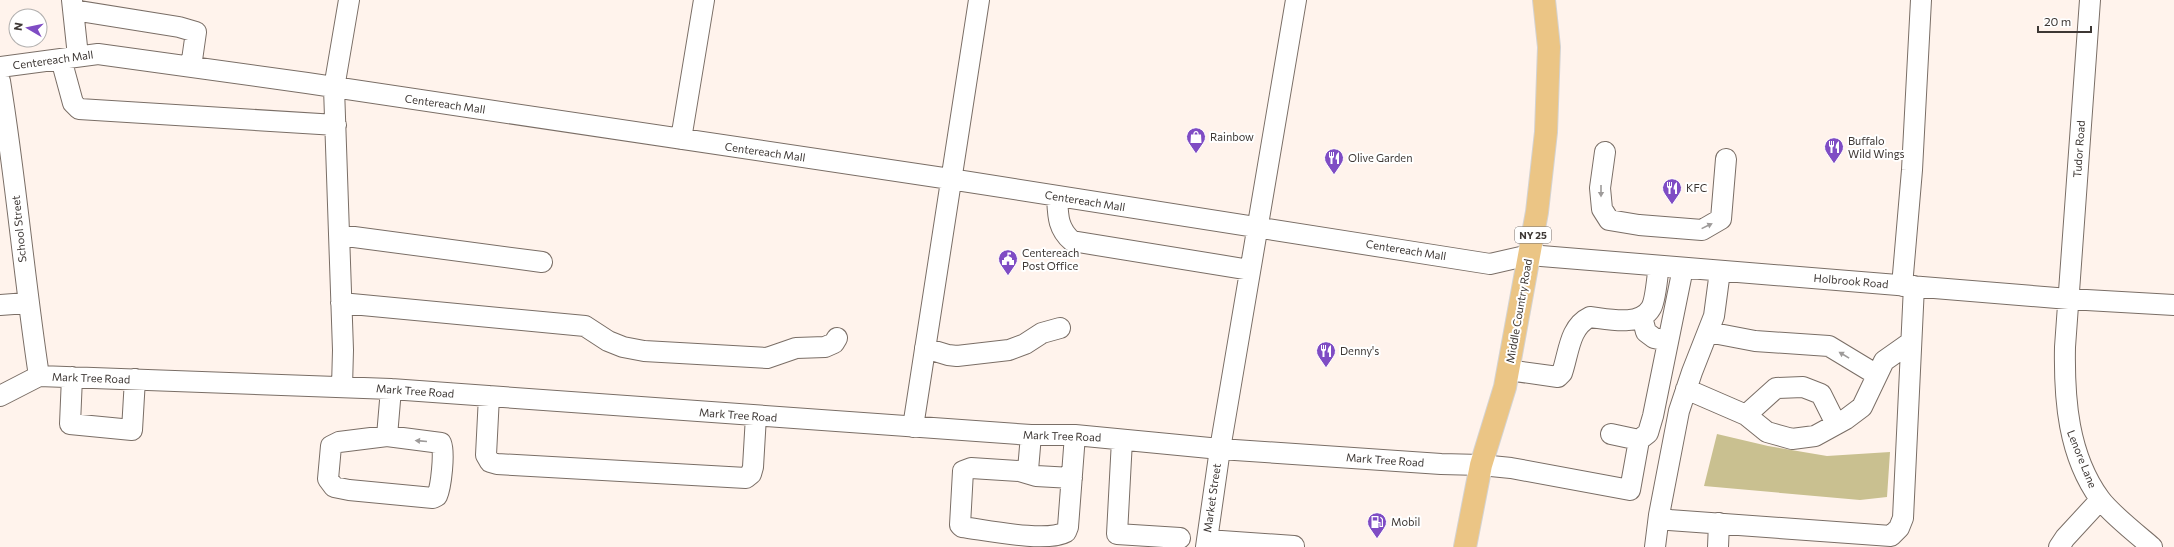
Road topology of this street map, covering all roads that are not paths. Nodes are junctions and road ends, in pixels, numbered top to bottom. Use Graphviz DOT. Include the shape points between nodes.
graph roads {
  1 [pos="349,0"];
  2 [pos="704,0"];
  3 [pos="979,0"];
  4 [pos="1296,0"];
  5 [pos="1544,0"];
  6 [pos="1921,0"];
  7 [pos="2090,0"];
  8 [pos="73,5"];
  9 [pos="70,57"];
  10 [pos="0,67"];
  11 [pos="191,67"];
  12 [pos="0,81"];
  13 [pos="334,88"];
  14 [pos="336,125"];
  15 [pos="682,139"];
  16 [pos="1605,152"];
  17 [pos="1726,159"];
  18 [pos="7,176"];
  19 [pos="950,179"];
  20 [pos="1057,196"];
  21 [pos="1257,227"];
  22 [pos="339,235"];
  23 [pos="1529,255"];
  24 [pos="542,262"];
  25 [pos="1659,266"];
  26 [pos="1683,268"];
  27 [pos="1250,270"];
  28 [pos="1720,271"];
  29 [pos="1908,286"];
  30 [pos="2069,299"];
  31 [pos="27,303"];
  32 [pos="341,303"];
  33 [pos="0,305"];
  34 [pos="2174,305"];
  35 [pos="1642,317"];
  36 [pos="1060,328"];
  37 [pos="1708,332"];
  38 [pos="837,338"];
  39 [pos="1668,341"];
  40 [pos="1911,342"];
  41 [pos="925,348"];
  42 [pos="1508,370"];
  43 [pos="1878,375"];
  44 [pos="38,376"];
  45 [pos="72,377"];
  46 [pos="135,379"];
  47 [pos="342,387"];
  48 [pos="391,389"];
  49 [pos="1686,389"];
  50 [pos="0,396"];
  51 [pos="490,396"];
  52 [pos="1746,415"];
  53 [pos="756,416"];
  54 [pos="1836,424"];
  55 [pos="913,427"];
  56 [pos="1611,434"];
  57 [pos="1031,435"];
  58 [pos="1075,435"];
  59 [pos="387,436"];
  60 [pos="1122,440"];
  61 [pos="1639,440"];
  62 [pos="1220,448"];
  63 [pos="1481,465"];
  64 [pos="1019,472"];
  65 [pos="1072,478"];
  66 [pos="2100,500"];
  67 [pos="1659,514"];
  68 [pos="1719,523"];
  69 [pos="1180,538"];
  70 [pos="1898,538"];
  71 [pos="1206,543"];
  72 [pos="1294,546"];
  73 [pos="1465,547"];
  74 [pos="1655,547"];
  75 [pos="1718,547"];
  76 [pos="2059,547"];
  77 [pos="2152,547"];
  1 -- 13 [label="street"];
  2 -- 15 [label="street"];
  3 -- 19 [label="street"];
  4 -- 21 [label="street, Market Street"];
  5 -- 23 [label="main road, Middle Country Road / NY 25" via="1548,47 1546,132 1537,212"];
  6 -- 29 [label="street"];
  7 -- 30 [label="street, Tudor Road"];
  8 -- 9 [label="street"];
  8 -- 11 [label="street" via="196,32"];
  9 -- 10 [label="street, Centereach Mall"];
  9 -- 11 [label="street, Centereach Mall" via="98,54"];
  9 -- 14 [label="street" via="73,103 79,109"];
  11 -- 13 [label="street, Centereach Mall"];
  12 -- 18 [label="street, School Street"];
  13 -- 14 [label="street"];
  13 -- 15 [label="street, Centereach Mall"];
  14 -- 22 [label="street"];
  15 -- 19 [label="street, Centereach Mall"];
  16 -- 17 [label="street, one-way" via="1600,188 1602,209 1609,220 1702,230 1722,219"];
  18 -- 31 [label="street, School Street"];
  19 -- 20 [label="street, Centereach Mall"];
  19 -- 41 [label="street"];
  20 -- 21 [label="street, Centereach Mall"];
  20 -- 27 [label="street" via="1058,222 1065,235 1072,241"];
  21 -- 23 [label="street, Centereach Mall" via="1490,264"];
  21 -- 27 [label="street, Market Street"];
  22 -- 24 [label="street"];
  22 -- 32 [label="street"];
  23 -- 25 [label="street, Holbrook Road"];
  23 -- 42 [label="main road, Middle Country Road / NY 25"];
  25 -- 26 [label="street, Holbrook Road"];
  25 -- 35 [label="street" via="1652,308"];
  26 -- 28 [label="street, Holbrook Road"];
  26 -- 39 [label="street"];
  27 -- 62 [label="street, Market Street"];
  28 -- 29 [label="street, Holbrook Road"];
  28 -- 37 [label="street" via="1714,316"];
  29 -- 30 [label="street, Holbrook Road"];
  29 -- 40 [label="street"];
  30 -- 34 [label="street, Holbrook Road"];
  30 -- 66 [label="street, Lenore Lane" via="2065,372 2069,426 2088,478"];
  31 -- 33 [label="street"];
  31 -- 44 [label="street, School Street"];
  32 -- 38 [label="street" via="585,326 608,341 644,351 767,358 796,348 825,347 834,343"];
  32 -- 47 [label="street"];
  35 -- 39 [label="street" via="1646,332 1654,338"];
  35 -- 42 [label="street" via="1625,320 1590,317 1584,320 1573,332 1562,373 1558,378"];
  36 -- 41 [label="street" via="1042,333 1009,350 957,356"];
  43 -- 37 [label="street, one-way" via="1829,346 1755,341"];
  37 -- 49 [label="street"];
  39 -- 61 [label="street" via="1648,433"];
  40 -- 43 [label="street" via="1884,361"];
  40 -- 70 [label="street" via="1903,518"];
  41 -- 55 [label="street"];
  42 -- 63 [label="main road, Middle Country Road / NY 25"];
  43 -- 54 [label="street" via="1862,407"];
  44 -- 45 [label="street, Mark Tree Road"];
  44 -- 50 [label="street, Mark Tree Road"];
  45 -- 46 [label="street, Mark Tree Road"];
  45 -- 46 [label="street" via="70,424 132,430"];
  46 -- 47 [label="street, Mark Tree Road"];
  47 -- 48 [label="street, Mark Tree Road"];
  48 -- 51 [label="street, Mark Tree Road"];
  48 -- 59 [label="street"];
  49 -- 52 [label="street"];
  49 -- 67 [label="street" via="1679,411"];
  51 -- 53 [label="street, Mark Tree Road"];
  51 -- 53 [label="street" via="486,455 490,462 497,464 746,478 752,474"];
  52 -- 54 [label="street" via="1768,432 1792,439 1815,436"];
  52 -- 54 [label="street" via="1776,388 1803,387 1821,394"];
  53 -- 55 [label="street, Mark Tree Road"];
  55 -- 57 [label="street, Mark Tree Road"];
  56 -- 61 [label="street"];
  57 -- 58 [label="street, Mark Tree Road"];
  57 -- 64 [label="street" via="1028,470"];
  58 -- 60 [label="street, Mark Tree Road"];
  58 -- 65 [label="street"];
  59 -- 59 [label="street, one-way" via="339,442 332,446 328,479 334,487 432,498 437,496 442,457 441,443"];
  60 -- 62 [label="street, Mark Tree Road"];
  60 -- 69 [label="street" via="1117,534"];
  61 -- 63 [label="street, Mark Tree Road" via="1630,490 1511,468"];
  62 -- 63 [label="street, Mark Tree Road"];
  62 -- 71 [label="street, Market Street"];
  63 -- 73 [label="main road, Middle Country Road / NY 25"];
  64 -- 65 [label="street" via="1036,476"];
  64 -- 65 [label="street" via="964,469 960,525 1030,535 1060,535 1066,532 1068,527"];
  66 -- 76 [label="street"];
  66 -- 77 [label="street, Lenore Lane"];
  67 -- 68 [label="street" via="1669,520"];
  67 -- 74 [label="street"];
  68 -- 70 [label="street"];
  68 -- 75 [label="street"];
  71 -- 72 [label="street"];
}
